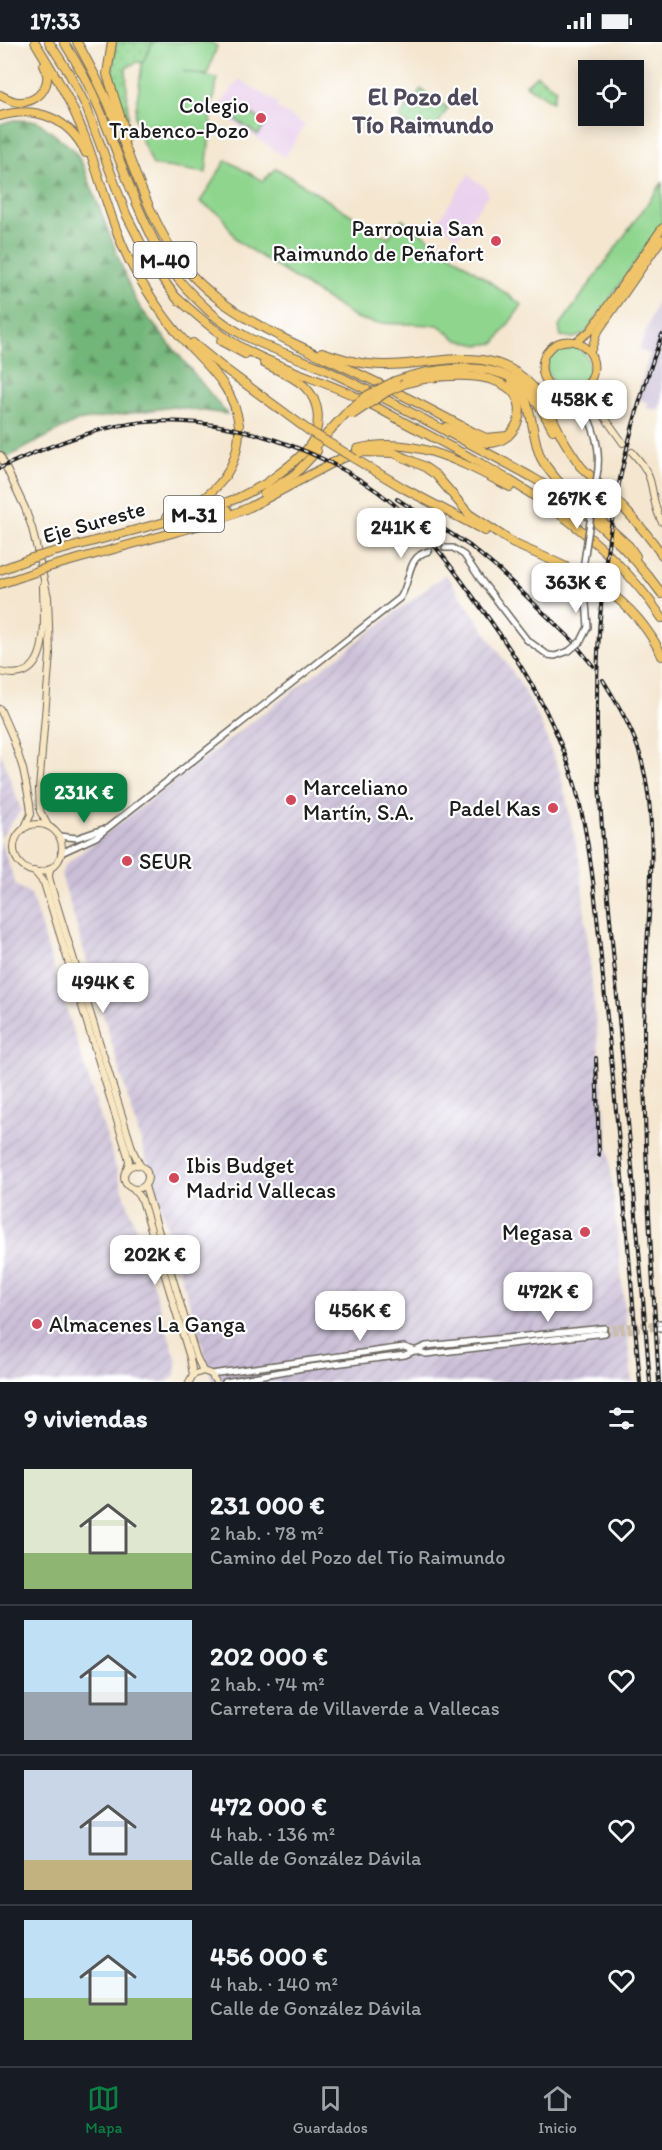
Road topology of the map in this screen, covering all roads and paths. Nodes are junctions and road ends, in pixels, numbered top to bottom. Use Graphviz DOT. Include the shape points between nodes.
graph roads {
  1 [pos="34,42"];
  2 [pos="49,42"];
  3 [pos="64,42"];
  4 [pos="77,42"];
  5 [pos="112,42"];
  6 [pos="0,95"];
  7 [pos="0,116"];
  8 [pos="104,190"];
  9 [pos="148,205"];
  10 [pos="662,228"];
  11 [pos="662,239"];
  12 [pos="176,297"];
  13 [pos="166,316"];
  14 [pos="286,340"];
  15 [pos="575,342"];
  16 [pos="590,353"];
  17 [pos="464,370"];
  18 [pos="584,388"];
  19 [pos="575,392"];
  20 [pos="351,412"];
  21 [pos="420,417"];
  22 [pos="508,436"];
  23 [pos="623,443"];
  24 [pos="632,452"];
  25 [pos="0,455"];
  26 [pos="582,468"];
  27 [pos="264,485"];
  28 [pos="291,485"];
  29 [pos="552,507"];
  30 [pos="662,522"];
  31 [pos="180,531"];
  32 [pos="121,532"];
  33 [pos="515,544"];
  34 [pos="445,548"];
  35 [pos="429,551"];
  36 [pos="662,555"];
  37 [pos="0,570"];
  38 [pos="646,572"];
  39 [pos="44,577"];
  40 [pos="0,584"];
  41 [pos="662,594"];
  42 [pos="662,618"];
  43 [pos="662,656"];
  44 [pos="0,672"];
  45 [pos="0,709"];
  46 [pos="48,826"];
  47 [pos="110,826"];
  48 [pos="25,827"];
  49 [pos="59,836"];
  50 [pos="61,853"];
  51 [pos="50,868"];
  52 [pos="34,871"];
  53 [pos="140,1165"];
  54 [pos="127,1169"];
  55 [pos="145,1186"];
  56 [pos="133,1189"];
  57 [pos="605,1331"];
  58 [pos="414,1351"];
  59 [pos="203,1371"];
  60 [pos="211,1374"];
  61 [pos="193,1375"];
  62 [pos="189,1382"];
  63 [pos="216,1382"];
  64 [pos="225,1382"];
  1 -- 6 [label="highway" via="48,70 44,91 28,101 17,102"];
  1 -- 8 [label="highway" via="83,132"];
  2 -- 12 [label="highway, M-40" via="86,106 126,214 151,263"];
  3 -- 21 [label="highway, M-40" via="100,109 160,254 183,286 229,327 256,342 321,368"];
  4 -- 9 [label="highway" via="107,100"];
  5 -- 9 [label="highway" via="107,74"];
  7 -- 8 [label="highway" via="32,113 67,126 83,147"];
  8 -- 13 [label="highway" via="136,273"];
  9 -- 14 [label="highway" via="168,243 196,277 243,317"];
  10 -- 15 [label="main road" via="590,332"];
  11 -- 16 [label="main road" via="597,333"];
  12 -- 27 [label="highway" via="200,325 231,348 303,385 316,403 319,420 309,447"];
  12 -- 29 [label="highway, M-40" via="222,336 252,353 357,398 474,459"];
  13 -- 32 [label="highway" via="221,380 233,400 239,429 233,462 212,494 188,509"];
  13 -- 33 [label="highway, bridge" via="220,366 308,430 455,516"];
  14 -- 22 [label="highway" via="486,438"];
  14 -- 26 [label="highway" via="356,363 394,365 460,358 506,367 539,393"];
  15 -- 16 [label="main road"];
  15 -- 19 [label="main road" via="554,345 542,364 549,384 561,392"];
  16 -- 18 [label="main road" via="593,375"];
  17 -- 20 [label="highway, bridge" via="431,371 395,381 368,395"];
  17 -- 26 [label="highway" via="496,372 522,385"];
  17 -- 38 [label="highway" via="489,374 517,386 524,397 540,457 549,470 629,546"];
  18 -- 19 [label="main road"];
  18 -- 23 [label="main road"];
  19 -- 34 [label="street, bridge" via="598,444 598,470 583,568 588,627 581,641 555,656 527,640 464,555"];
  20 -- 22 [label="highway, bridge" via="404,384 439,376 488,380 511,390 520,407 517,425"];
  20 -- 27 [label="highway" via="302,460"];
  20 -- 31 [label="highway" via="295,474 245,504"];
  21 -- 22 [label="highway" via="486,443 503,441"];
  21 -- 38 [label="highway, M-40" via="551,489 602,529"];
  24 -- 30 [label="main road" via="650,478"];
  25 -- 39 [label="main road" via="25,508"];
  26 -- 36 [label="highway" via="614,497"];
  27 -- 32 [label="highway, Eje Sureste / M-31" via="214,507"];
  28 -- 29 [label="highway" via="303,474 348,452 400,445 444,454"];
  28 -- 31 [label="highway, M-31" via="219,520"];
  28 -- 33 [label="highway" via="354,454 394,453 436,475 469,514"];
  29 -- 42 [label="highway, M-40" via="615,561"];
  31 -- 40 [label="highway, Eje Sureste / M-31, bridge"];
  32 -- 37 [label="highway, Eje Sureste / M-31, bridge"];
  33 -- 43 [label="highway" via="602,585 646,628"];
  35 -- 47 [label="street" via="414,560 400,598"];
  38 -- 41 [label="highway, M-40"];
  39 -- 44 [label="main road" via="41,651 26,670"];
  39 -- 46 [label="main road" via="50,654 39,804"];
  45 -- 48 [label="main road" via="12,736 30,804"];
  46 -- 48 [label="main road"];
  46 -- 49 [label="main road"];
  47 -- 49 [label="street" via="79,838"];
  47 -- 50 [label="street"];
  48 -- 52 [label="main road" via="15,840 14,853 22,865"];
  49 -- 50 [label="main road"];
  50 -- 51 [label="main road"];
  51 -- 52 [label="main road"];
  51 -- 53 [label="main road" via="50,882"];
  52 -- 54 [label="main road" via="44,883 128,1156"];
  53 -- 54 [label="main road"];
  53 -- 55 [label="main road" via="149,1176"];
  54 -- 56 [label="main road" via="125,1181"];
  55 -- 56 [label="main road"];
  55 -- 59 [label="main road"];
  56 -- 61 [label="main road" via="142,1200"];
  57 -- 58 [label="street" via="426,1346"];
  58 -- 60 [label="street" via="404,1347"];
  58 -- 64 [label="street"];
  59 -- 60 [label="main road"];
  59 -- 61 [label="main road"];
  60 -- 63 [label="main road"];
  61 -- 62 [label="main road"];
}
